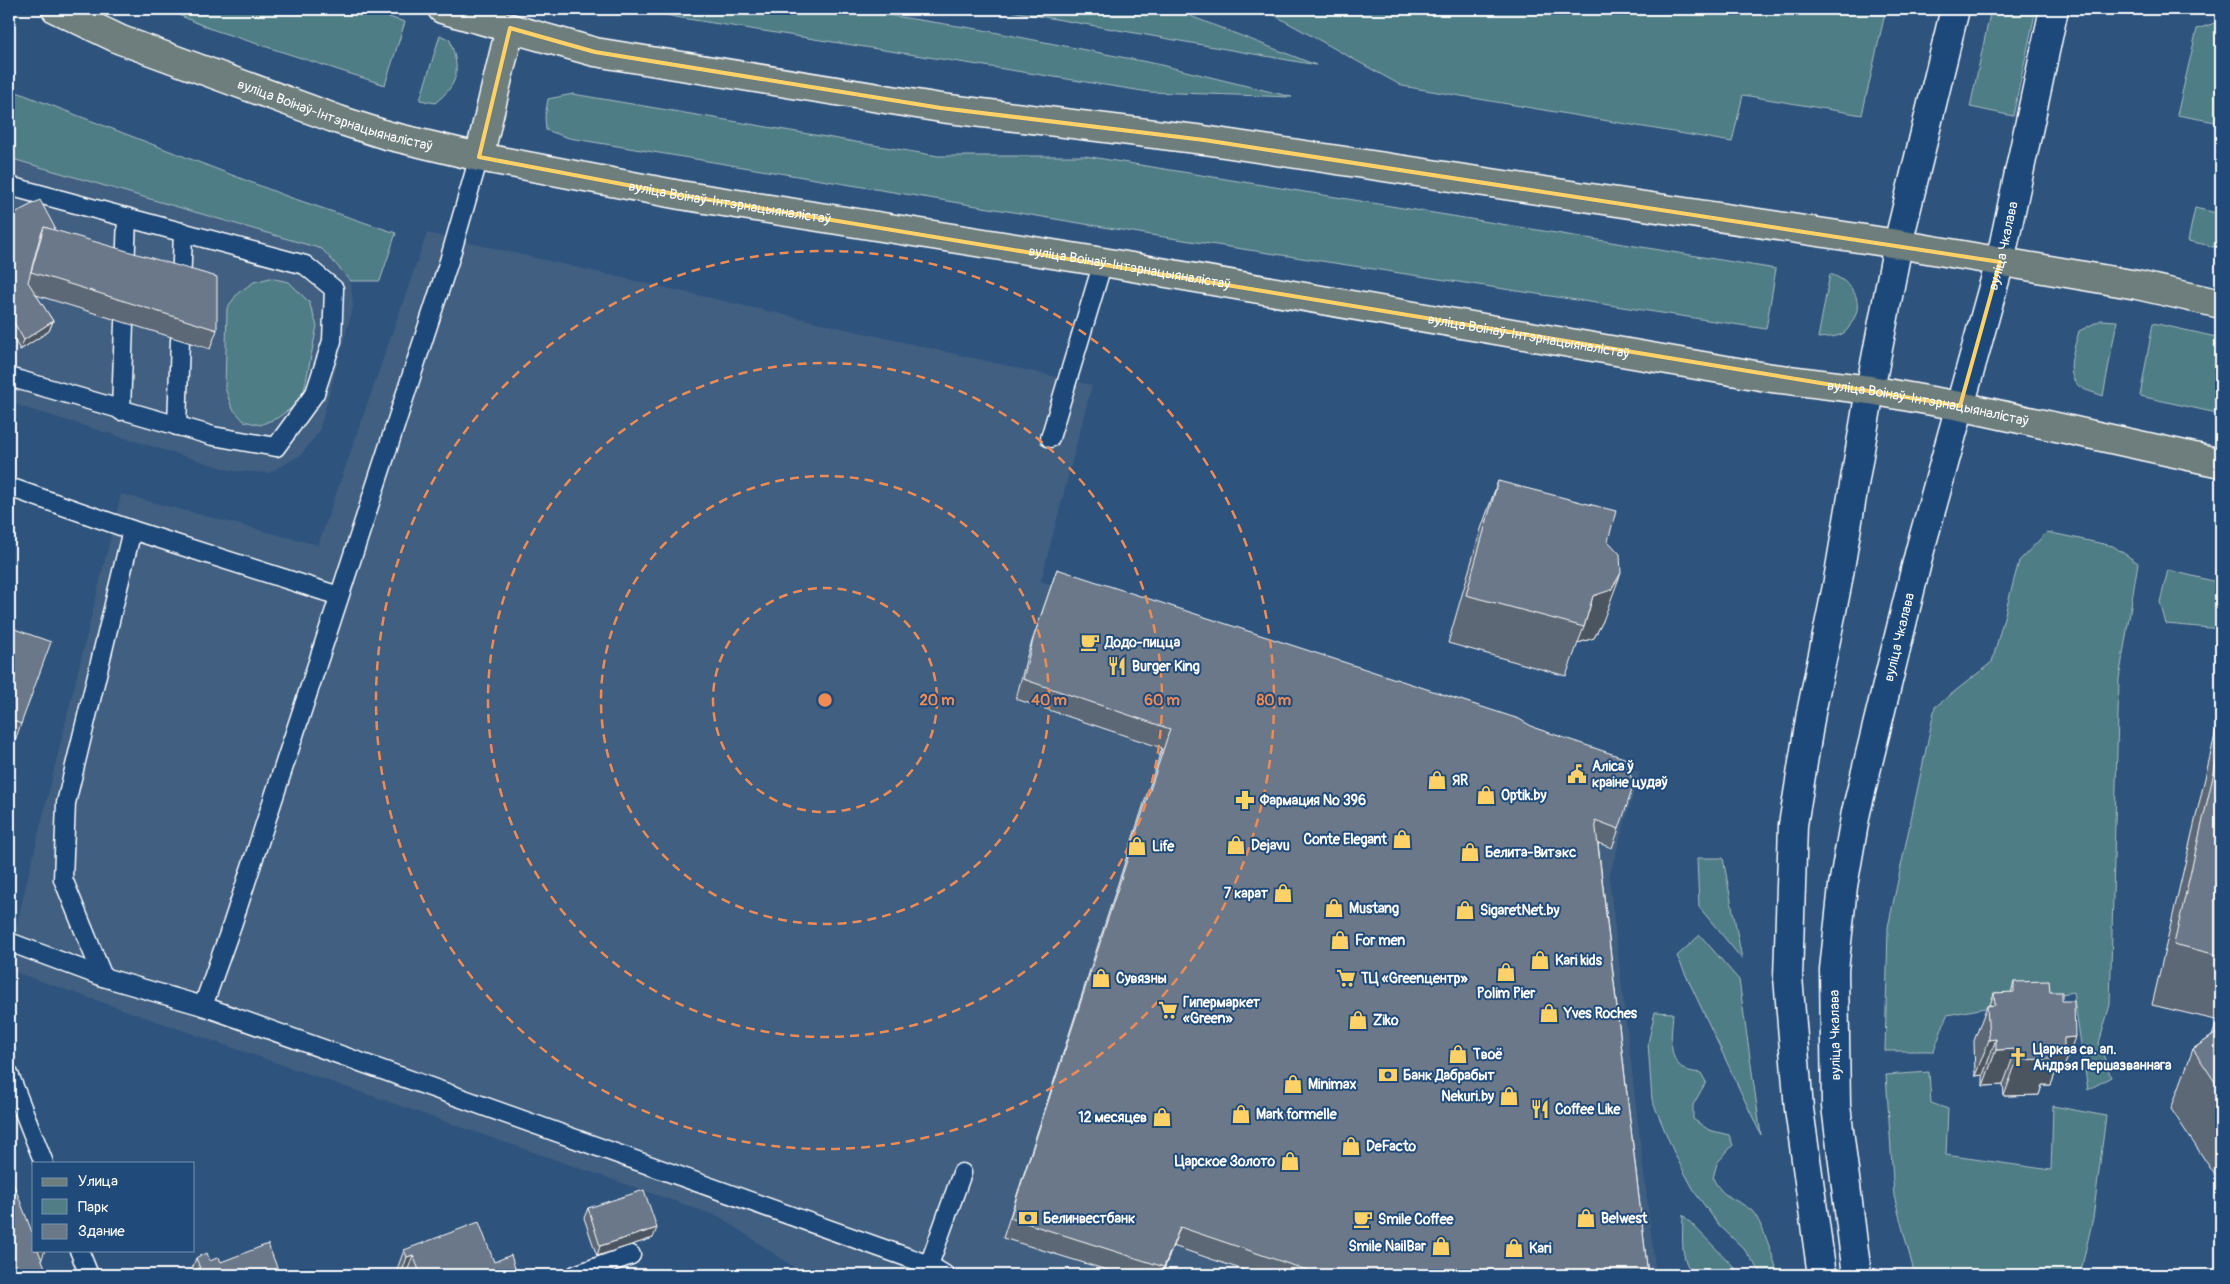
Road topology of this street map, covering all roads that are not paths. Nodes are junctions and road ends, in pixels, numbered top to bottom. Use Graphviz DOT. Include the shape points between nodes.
graph roads {
  1 [pos="56,9"];
  2 [pos="442,9"];
  3 [pos="1954,9"];
  4 [pos="2054,9"];
  5 [pos="510,28"];
  6 [pos="479,157"];
  7 [pos="9,186"];
  8 [pos="127,217"];
  9 [pos="182,232"];
  10 [pos="1898,244"];
  11 [pos="1103,262"];
  12 [pos="2000,262"];
  13 [pos="125,272"];
  14 [pos="181,288"];
  15 [pos="2221,304"];
  16 [pos="124,323"];
  17 [pos="180,340"];
  18 [pos="9,377"];
  19 [pos="1870,390"];
  20 [pos="1960,406"];
  21 [pos="121,411"];
  22 [pos="177,426"];
  23 [pos="1050,438"];
  24 [pos="2221,463"];
  25 [pos="9,487"];
  26 [pos="132,530"];
  27 [pos="340,596"];
  28 [pos="9,942"];
  29 [pos="103,976"];
  30 [pos="203,1006"];
  31 [pos="9,1074"];
  32 [pos="44,1162"];
  33 [pos="962,1173"];
  34 [pos="80,1252"];
  35 [pos="631,1255"];
  36 [pos="929,1265"];
  37 [pos="89,1275"];
  38 [pos="576,1275"];
  39 [pos="945,1275"];
  40 [pos="1822,1275"];
  41 [pos="1857,1275"];
  1 -- 6 [label="main road, вуліца Воінаў-Інтэрнацыяналістаў" via="121,40 339,120"];
  2 -- 5 [label="main road"];
  3 -- 10 [label="main road"];
  4 -- 12 [label="main road, вуліца Чкалава"];
  5 -- 6 [label="main road"];
  5 -- 10 [label="main road" via="596,52 941,108 1204,140"];
  6 -- 11 [label="main road, вуліца Воінаў-Інтэрнацыяналістаў" via="680,195"];
  6 -- 27 [label="lane" via="454,245"];
  7 -- 8 [label="lane"];
  8 -- 9 [label="lane"];
  8 -- 13 [label="lane"];
  9 -- 14 [label="lane"];
  9 -- 22 [label="lane" via="305,265 334,289 332,341 315,393 276,447"];
  10 -- 12 [label="main road"];
  10 -- 19 [label="main road"];
  11 -- 19 [label="main road, вуліца Воінаў-Інтэрнацыяналістаў" via="1752,375"];
  11 -- 23 [label="lane"];
  12 -- 15 [label="main road" via="2137,285"];
  12 -- 20 [label="main road, вуліца Чкалава"];
  16 -- 21 [label="lane"];
  17 -- 22 [label="lane"];
  18 -- 21 [label="lane"];
  19 -- 20 [label="main road, вуліца Воінаў-Інтэрнацыяналістаў"];
  19 -- 40 [label="main road" via="1838,586 1811,713 1794,825 1788,976 1799,1109"];
  20 -- 24 [label="main road, вуліца Воінаў-Інтэрнацыяналістаў"];
  20 -- 41 [label="main road, вуліца Чкалава" via="1920,550 1860,794 1843,886 1834,970 1836,1106"];
  21 -- 22 [label="lane"];
  25 -- 26 [label="lane"];
  26 -- 27 [label="lane"];
  26 -- 29 [label="lane" via="66,803 63,879"];
  27 -- 30 [label="lane"];
  28 -- 29 [label="lane"];
  29 -- 30 [label="lane"];
  30 -- 36 [label="lane"];
  31 -- 32 [label="lane"];
  33 -- 36 [label="lane"];
  34 -- 37 [label="lane"];
  35 -- 38 [label="lane"];
  36 -- 39 [label="lane"];
}
